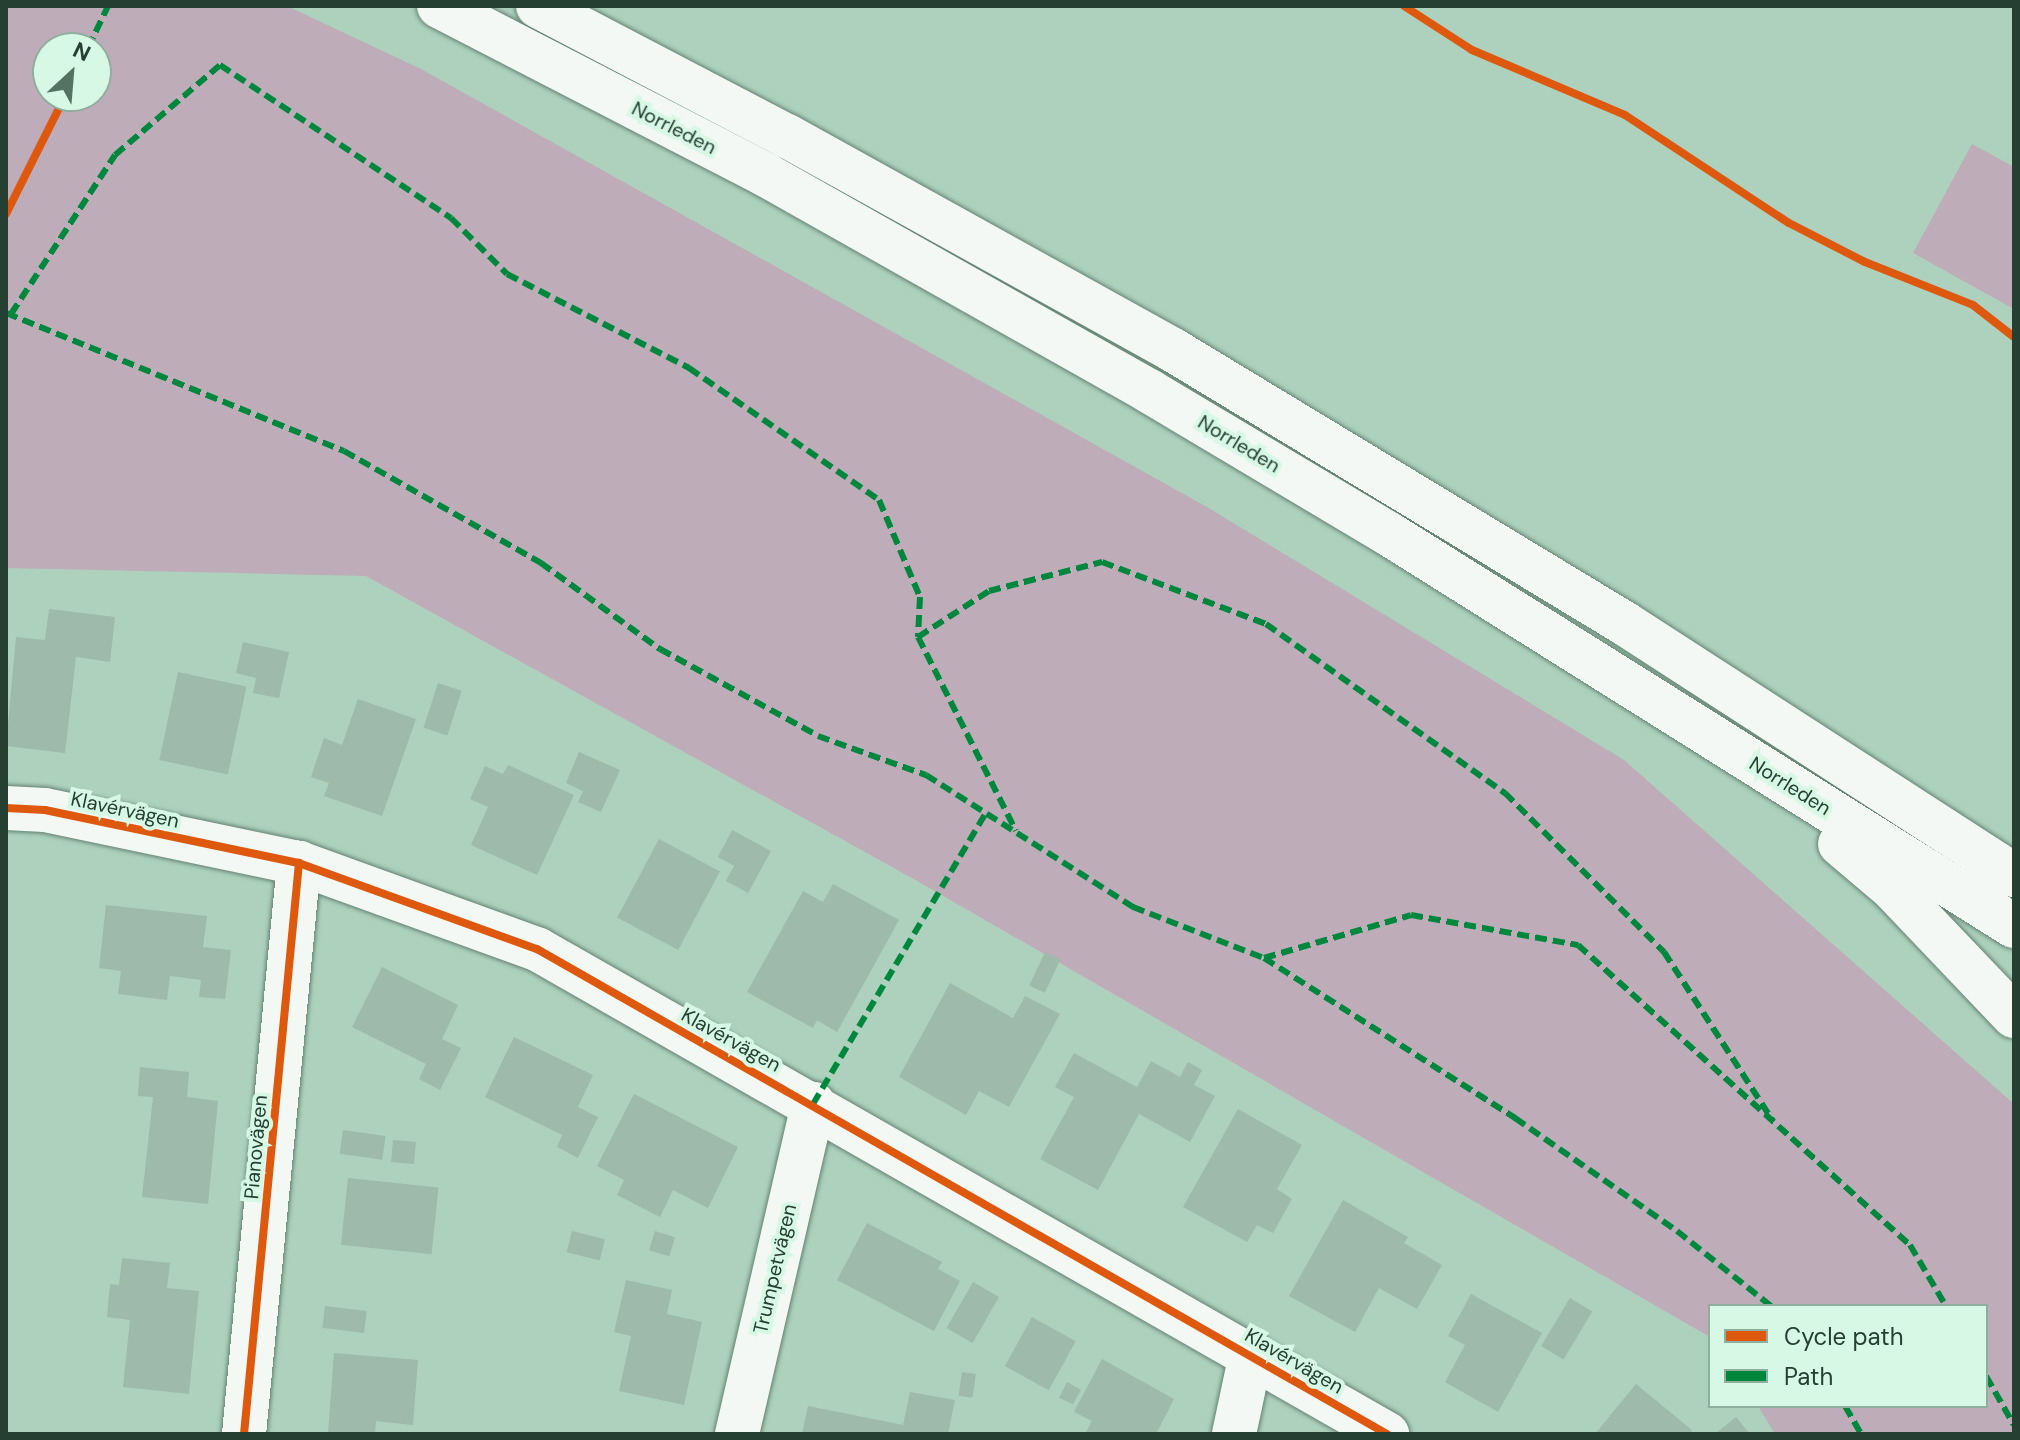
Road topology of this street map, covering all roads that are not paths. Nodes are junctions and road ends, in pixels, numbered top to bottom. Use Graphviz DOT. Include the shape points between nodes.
graph roads {
  1 [pos="439,6"];
  2 [pos="538,6"];
  3 [pos="1725,746"];
  4 [pos="6,808"];
  5 [pos="299,863"];
  6 [pos="2014,875"];
  7 [pos="2014,926"];
  8 [pos="2014,1016"];
  9 [pos="813,1104"];
  10 [pos="1251,1354"];
  11 [pos="244,1434"];
  12 [pos="737,1434"];
  13 [pos="1234,1434"];
  14 [pos="1387,1434"];
  1 -- 3 [label="main road, Norrleden" via="779,182 1149,391 1389,534"];
  2 -- 6 [label="main road" via="787,136 1173,350 1624,623"];
  3 -- 7 [label="main road, Norrleden"];
  3 -- 8 [label="main road" via="1892,888"];
  4 -- 5 [label="main road, Klavérvägen" via="45,810"];
  5 -- 9 [label="main road, Klavérvägen" via="537,949"];
  5 -- 11 [label="main road, Pianovägen"];
  9 -- 10 [label="main road, Klavérvägen"];
  9 -- 12 [label="main road, Trumpetvägen"];
  10 -- 13 [label="main road"];
  10 -- 14 [label="main road, Klavérvägen"];
}
